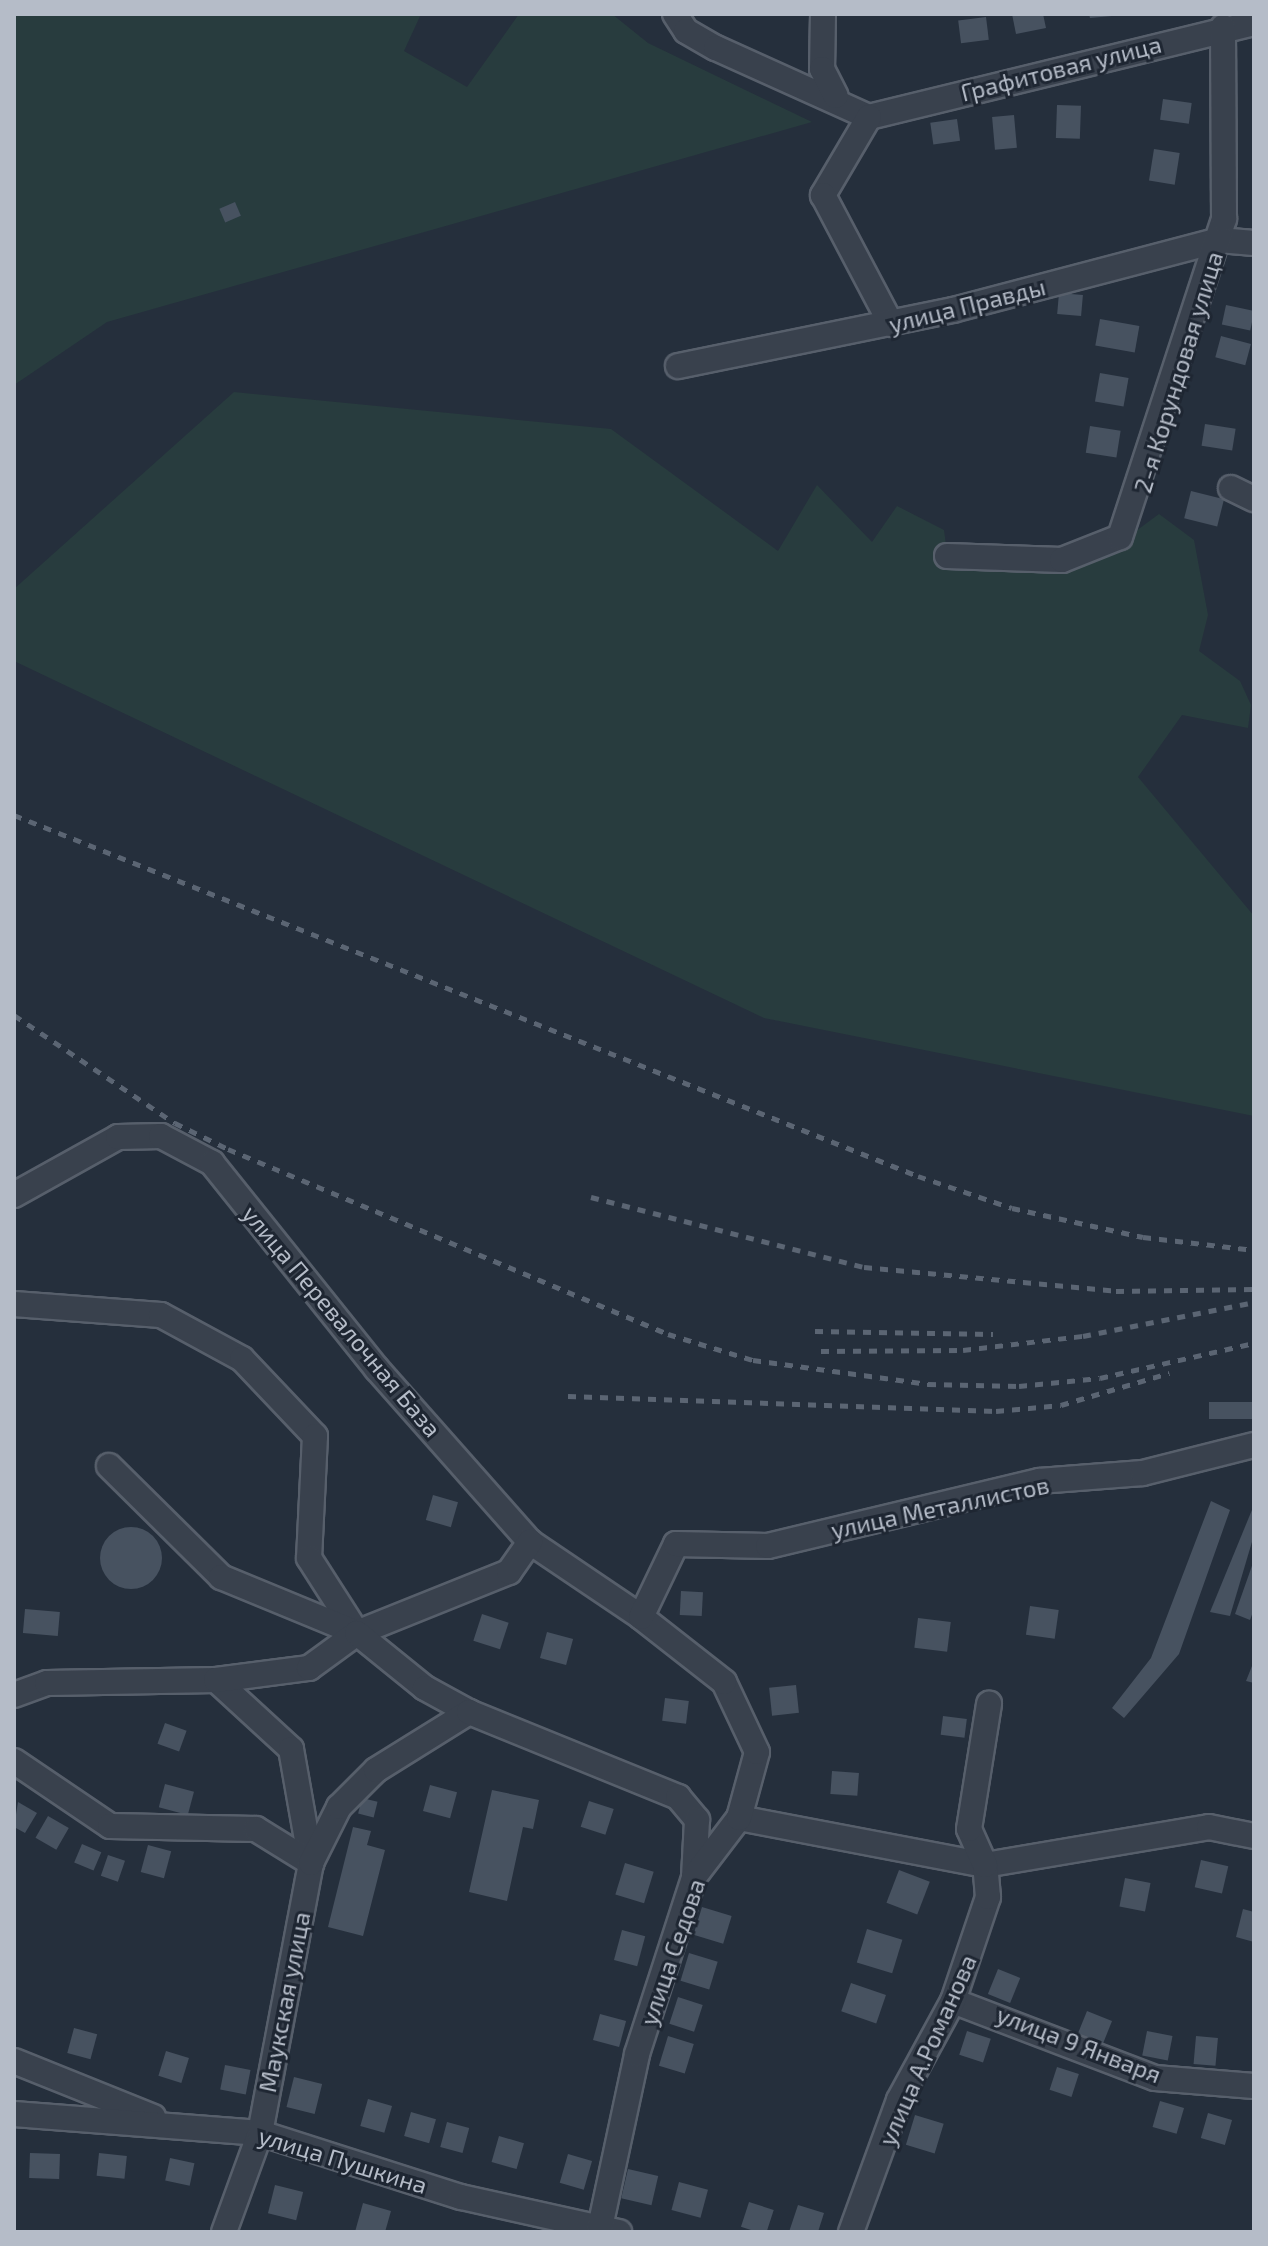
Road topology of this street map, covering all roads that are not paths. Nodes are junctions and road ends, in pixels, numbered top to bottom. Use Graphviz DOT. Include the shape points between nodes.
graph roads {
  1 [pos="675,14"];
  2 [pos="823,14"];
  3 [pos="1254,23"];
  4 [pos="1223,27"];
  5 [pos="836,96"];
  6 [pos="869,117"];
  7 [pos="1219,240"];
  8 [pos="1254,243"];
  9 [pos="891,324"];
  10 [pos="678,366"];
  11 [pos="1231,488"];
  12 [pos="1254,499"];
  13 [pos="947,556"];
  14 [pos="14,1195"];
  15 [pos="14,1304"];
  16 [pos="1254,1445"];
  17 [pos="109,1466"];
  18 [pos="530,1542"];
  19 [pos="641,1617"];
  20 [pos="357,1633"];
  21 [pos="216,1680"];
  22 [pos="14,1695"];
  23 [pos="989,1704"];
  24 [pos="469,1712"];
  25 [pos="14,1761"];
  26 [pos="739,1818"];
  27 [pos="1254,1836"];
  28 [pos="311,1863"];
  29 [pos="985,1865"];
  30 [pos="694,1877"];
  31 [pos="953,2001"];
  32 [pos="14,2061"];
  33 [pos="1254,2086"];
  34 [pos="14,2114"];
  35 [pos="169,2124"];
  36 [pos="260,2133"];
  37 [pos="606,2230"];
  38 [pos="224,2232"];
  39 [pos="851,2232"];
  1 -- 5 [label="street" via="686,31 716,48"];
  2 -- 5 [label="street" via="822,69"];
  3 -- 4 [label="street, Графитовая улица"];
  4 -- 6 [label="street, Графитовая улица"];
  4 -- 7 [label="street, 2-я Корундовая улица"];
  5 -- 6 [label="street"];
  6 -- 9 [label="street" via="823,195"];
  7 -- 8 [label="street, улица Правды"];
  7 -- 9 [label="street, улица Правды"];
  7 -- 13 [label="street, 2-я Корундовая улица" via="1120,537 1062,560"];
  9 -- 10 [label="street, улица Правды"];
  11 -- 12 [label="street"];
  14 -- 18 [label="street, улица Перевалочная База" via="118,1137 161,1136 212,1163 377,1369"];
  15 -- 20 [label="street" via="161,1315 242,1359 315,1436 309,1558"];
  16 -- 19 [label="street, улица Металлистов" via="1143,1473 1039,1481 768,1546 676,1544"];
  17 -- 20 [label="street" via="221,1577"];
  18 -- 19 [label="street, улица Перевалочная База"];
  18 -- 20 [label="street" via="509,1572"];
  19 -- 26 [label="street, улица Седова" via="724,1682 757,1752"];
  20 -- 21 [label="street" via="309,1668"];
  20 -- 24 [label="street" via="425,1688"];
  21 -- 22 [label="street" via="47,1683"];
  21 -- 28 [label="street" via="291,1749"];
  23 -- 29 [label="street" via="969,1829"];
  24 -- 28 [label="street" via="376,1770 339,1807"];
  24 -- 30 [label="street" via="678,1797 697,1820"];
  25 -- 28 [label="street" via="110,1826 256,1829"];
  26 -- 29 [label="street"];
  26 -- 30 [label="street, улица Седова"];
  27 -- 29 [label="street" via="1209,1827"];
  28 -- 36 [label="street, Маукская улица"];
  29 -- 31 [label="street, улица А.Романова" via="988,1897"];
  30 -- 37 [label="street, улица Седова" via="637,2054"];
  31 -- 33 [label="street, улица 9 Января" via="1155,2078"];
  31 -- 39 [label="street, улица А.Романова" via="899,2100"];
  32 -- 35 [label="street"];
  34 -- 35 [label="street, улица Пушкина"];
  35 -- 36 [label="street, улица Пушкина"];
  36 -- 37 [label="street, улица Пушкина" via="461,2197"];
  36 -- 38 [label="street, Маукская улица"];
}
